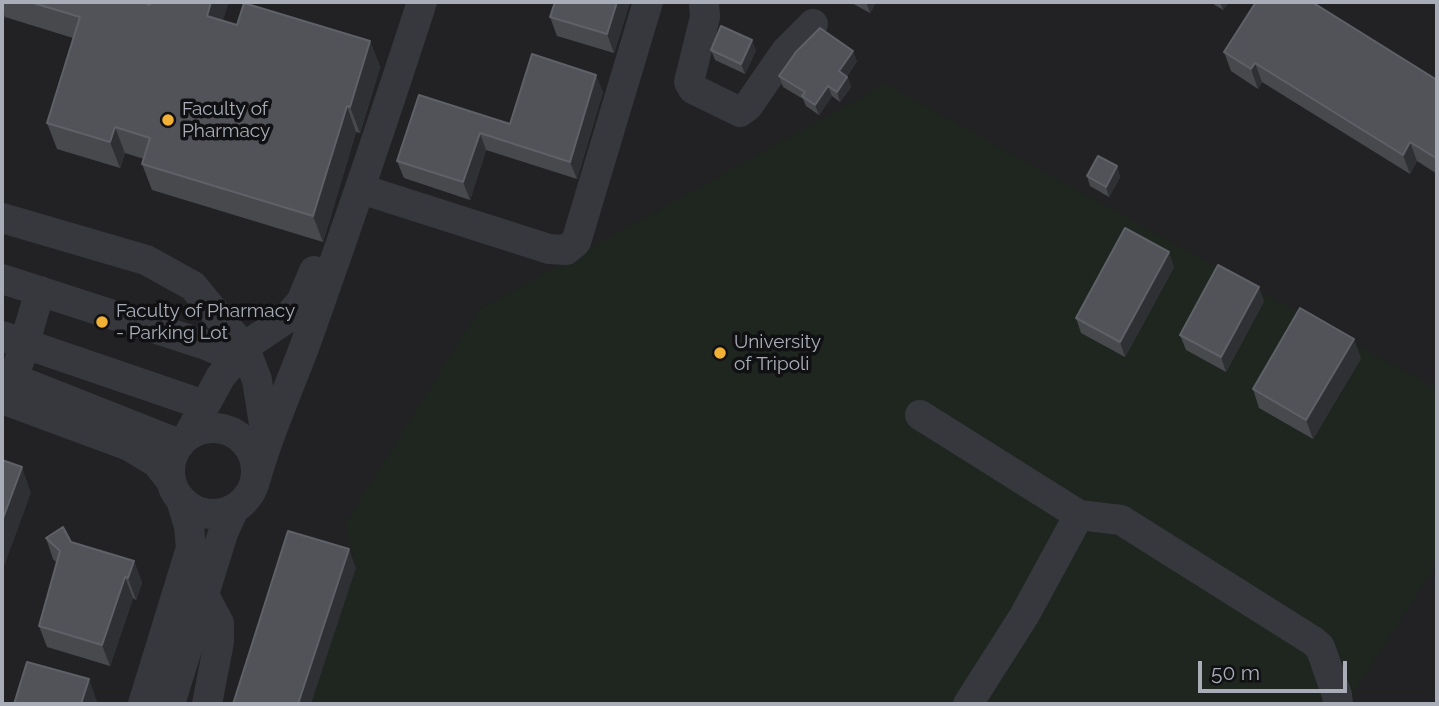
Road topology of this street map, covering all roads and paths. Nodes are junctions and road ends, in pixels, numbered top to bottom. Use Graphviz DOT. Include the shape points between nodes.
graph roads {
  1 [pos="405,2"];
  2 [pos="422,2"];
  3 [pos="648,2"];
  4 [pos="704,2"];
  5 [pos="813,24"];
  6 [pos="361,189"];
  7 [pos="2,218"];
  8 [pos="2,279"];
  9 [pos="40,291"];
  10 [pos="13,340"];
  11 [pos="240,354"];
  12 [pos="6,384"];
  13 [pos="204,405"];
  14 [pos="920,415"];
  15 [pos="184,440"];
  16 [pos="266,441"];
  17 [pos="256,478"];
  18 [pos="176,490"];
  19 [pos="234,509"];
  20 [pos="1079,515"];
  21 [pos="204,596"];
  22 [pos="143,704"];
  23 [pos="170,704"];
  24 [pos="207,704"];
  25 [pos="968,704"];
  26 [pos="1338,704"];
  1 -- 11 [label="street" via="327,242 300,302 287,318"];
  2 -- 6 [label="street"];
  3 -- 6 [label="street" via="576,242 566,250 549,249"];
  4 -- 5 [label="street" via="705,17 689,82 693,89 740,113 786,51"];
  6 -- 16 [label="street"];
  7 -- 11 [label="street" via="146,260 180,277 202,295"];
  8 -- 9 [label="street"];
  9 -- 10 [label="street"];
  9 -- 11 [label="street"];
  10 -- 12 [label="street"];
  10 -- 13 [label="street"];
  11 -- 13 [label="street"];
  11 -- 16 [label="street" via="257,380"];
  12 -- 15 [label="street"];
  12 -- 18 [label="street" via="157,463"];
  13 -- 15 [label="street"];
  14 -- 20 [label="street"];
  15 -- 17 [label="street" via="211,428 235,434 252,452"];
  15 -- 18 [label="street" via="170,468"];
  16 -- 17 [label="street"];
  17 -- 19 [label="street" via="248,496"];
  18 -- 19 [label="street" via="196,511 215,515"];
  18 -- 22 [label="street" via="189,526 191,548"];
  19 -- 21 [label="street"];
  20 -- 25 [label="street" via="1024,616"];
  20 -- 26 [label="street" via="1121,520 1313,641 1320,647"];
  21 -- 23 [label="street"];
  21 -- 24 [label="street" via="219,623"];
}
